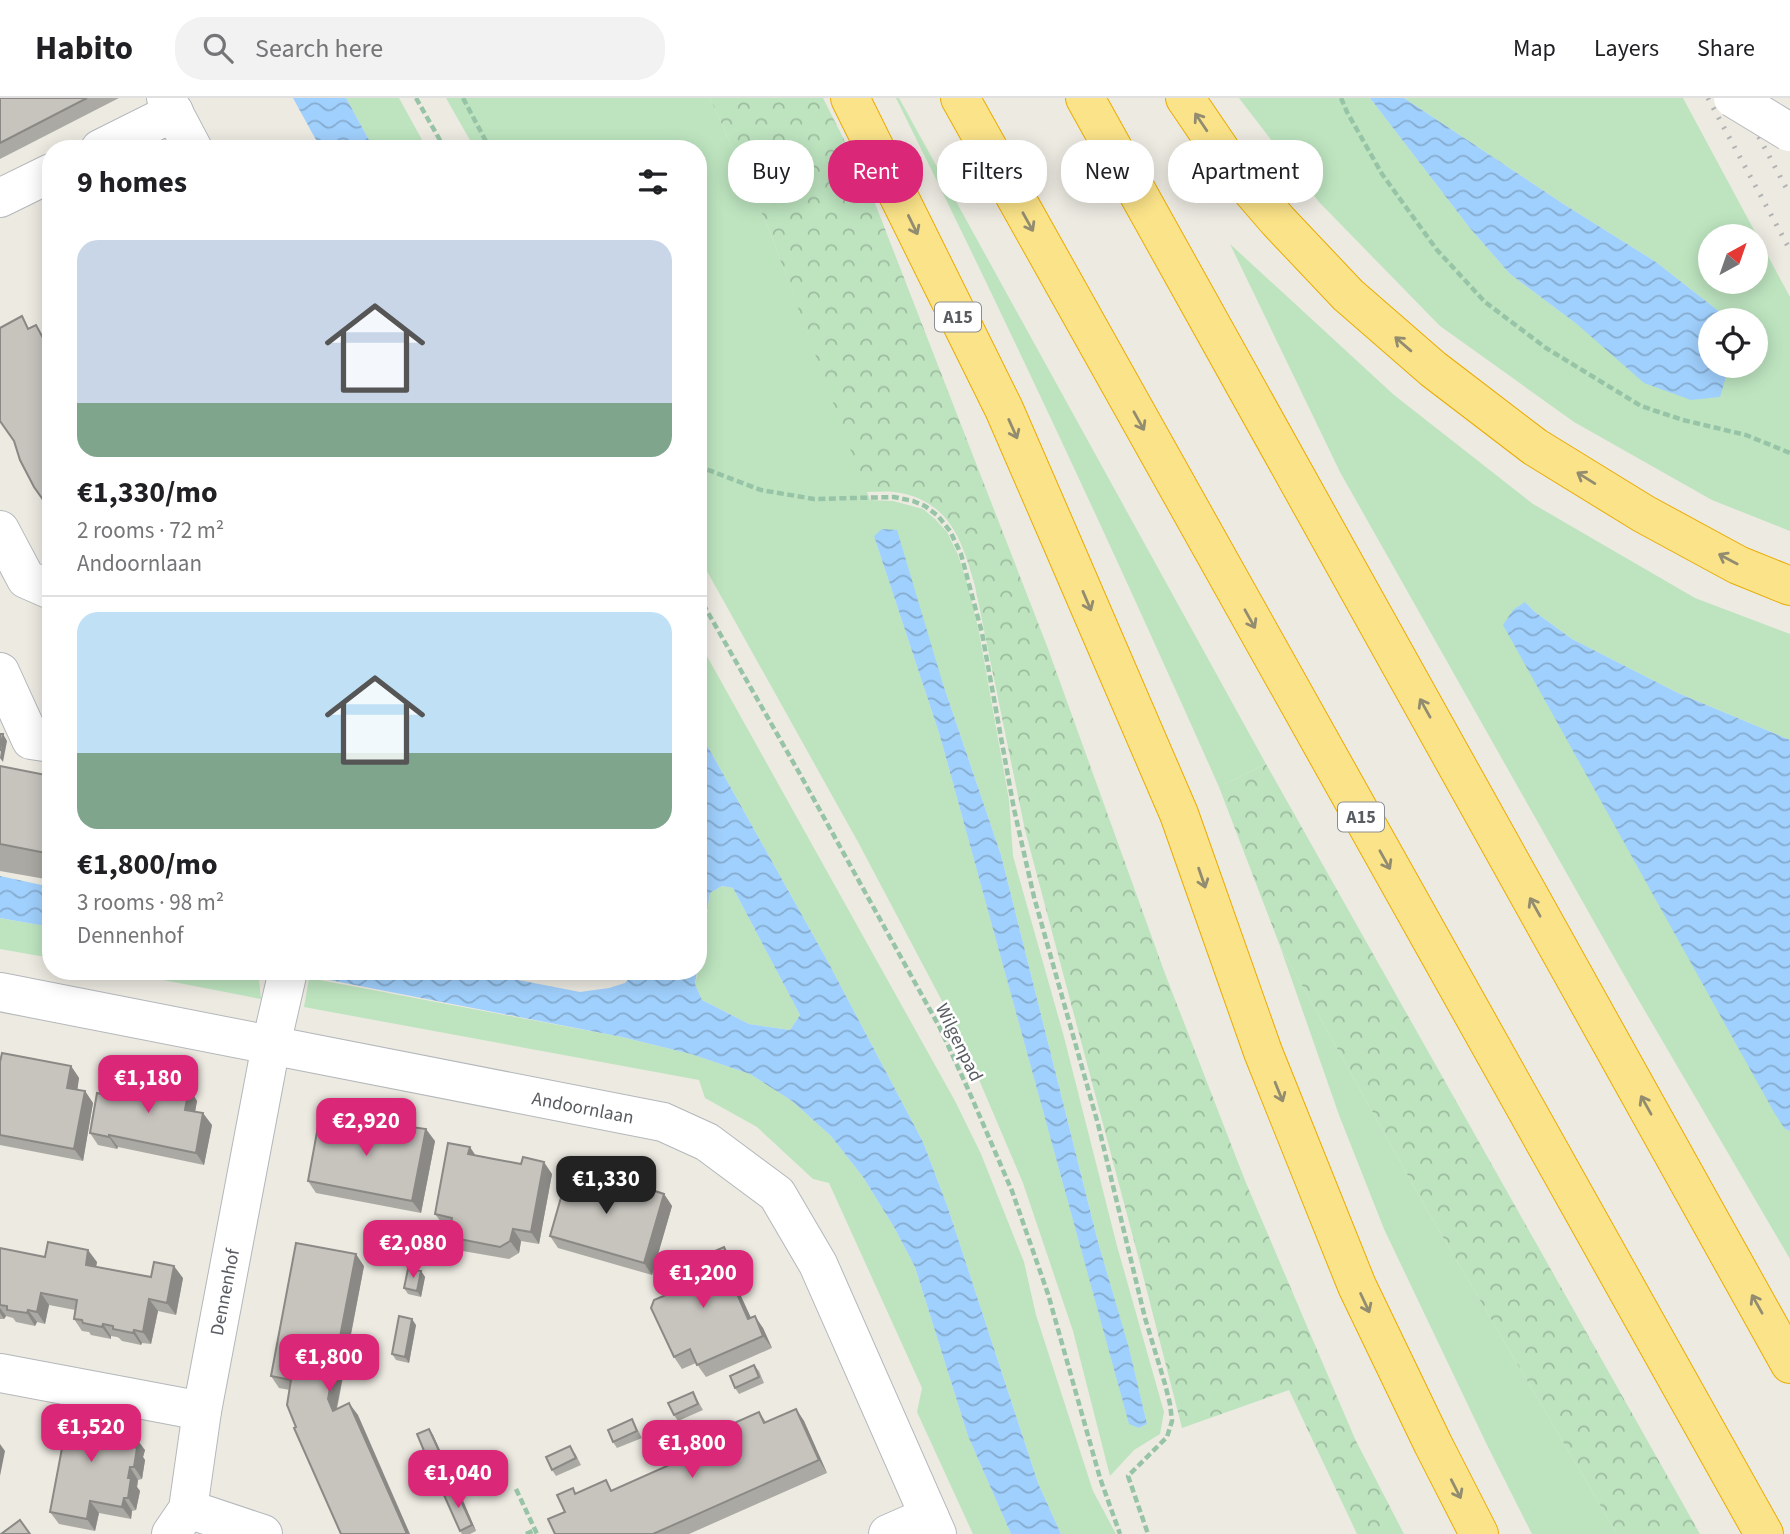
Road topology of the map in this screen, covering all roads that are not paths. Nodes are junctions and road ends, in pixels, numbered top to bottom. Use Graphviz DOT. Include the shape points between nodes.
graph roads {
  1 [pos="850,98"];
  2 [pos="960,98"];
  3 [pos="1085,98"];
  4 [pos="1185,98"];
  5 [pos="1733,98"];
  6 [pos="170,105"];
  7 [pos="1790,132"];
  8 [pos="114,140"];
  9 [pos="188,140"];
  10 [pos="42,177"];
  11 [pos="0,198"];
  12 [pos="0,530"];
  13 [pos="1790,586"];
  14 [pos="25,587"];
  15 [pos="0,672"];
  16 [pos="42,742"];
  17 [pos="287,980"];
  18 [pos="0,992"];
  19 [pos="271,1045"];
  20 [pos="1790,1364"];
  21 [pos="0,1373"];
  22 [pos="202,1411"];
  23 [pos="179,1522"];
  24 [pos="933,1525"];
  25 [pos="263,1534"];
  26 [pos="888,1534"];
  27 [pos="1479,1534"];
  28 [pos="1764,1534"];
  1 -- 27 [label="highway, A15, one-way" via="1004,409 1179,814 1263,1052 1357,1286"];
  2 -- 28 [label="highway, A15, one-way"];
  20 -- 3 [label="highway, one-way"];
  13 -- 4 [label="highway, one-way" via="1738,565 1633,508 1535,447 1433,369 1348,295 1278,221 1234,170"];
  5 -- 7 [label="street, bridge"];
  6 -- 8 [label="street"];
  6 -- 9 [label="street"];
  10 -- 11 [label="street"];
  12 -- 14 [label="street"];
  15 -- 16 [label="street" via="31,740"];
  17 -- 19 [label="street, Dennenhof"];
  18 -- 19 [label="street, Andoornlaan"];
  19 -- 22 [label="street, Dennenhof"];
  19 -- 24 [label="street, Andoornlaan" via="663,1122 707,1142 777,1194 818,1264"];
  21 -- 22 [label="street"];
  22 -- 23 [label="street, Dennenhof"];
  23 -- 25 [label="street"];
  24 -- 26 [label="street"];
}
